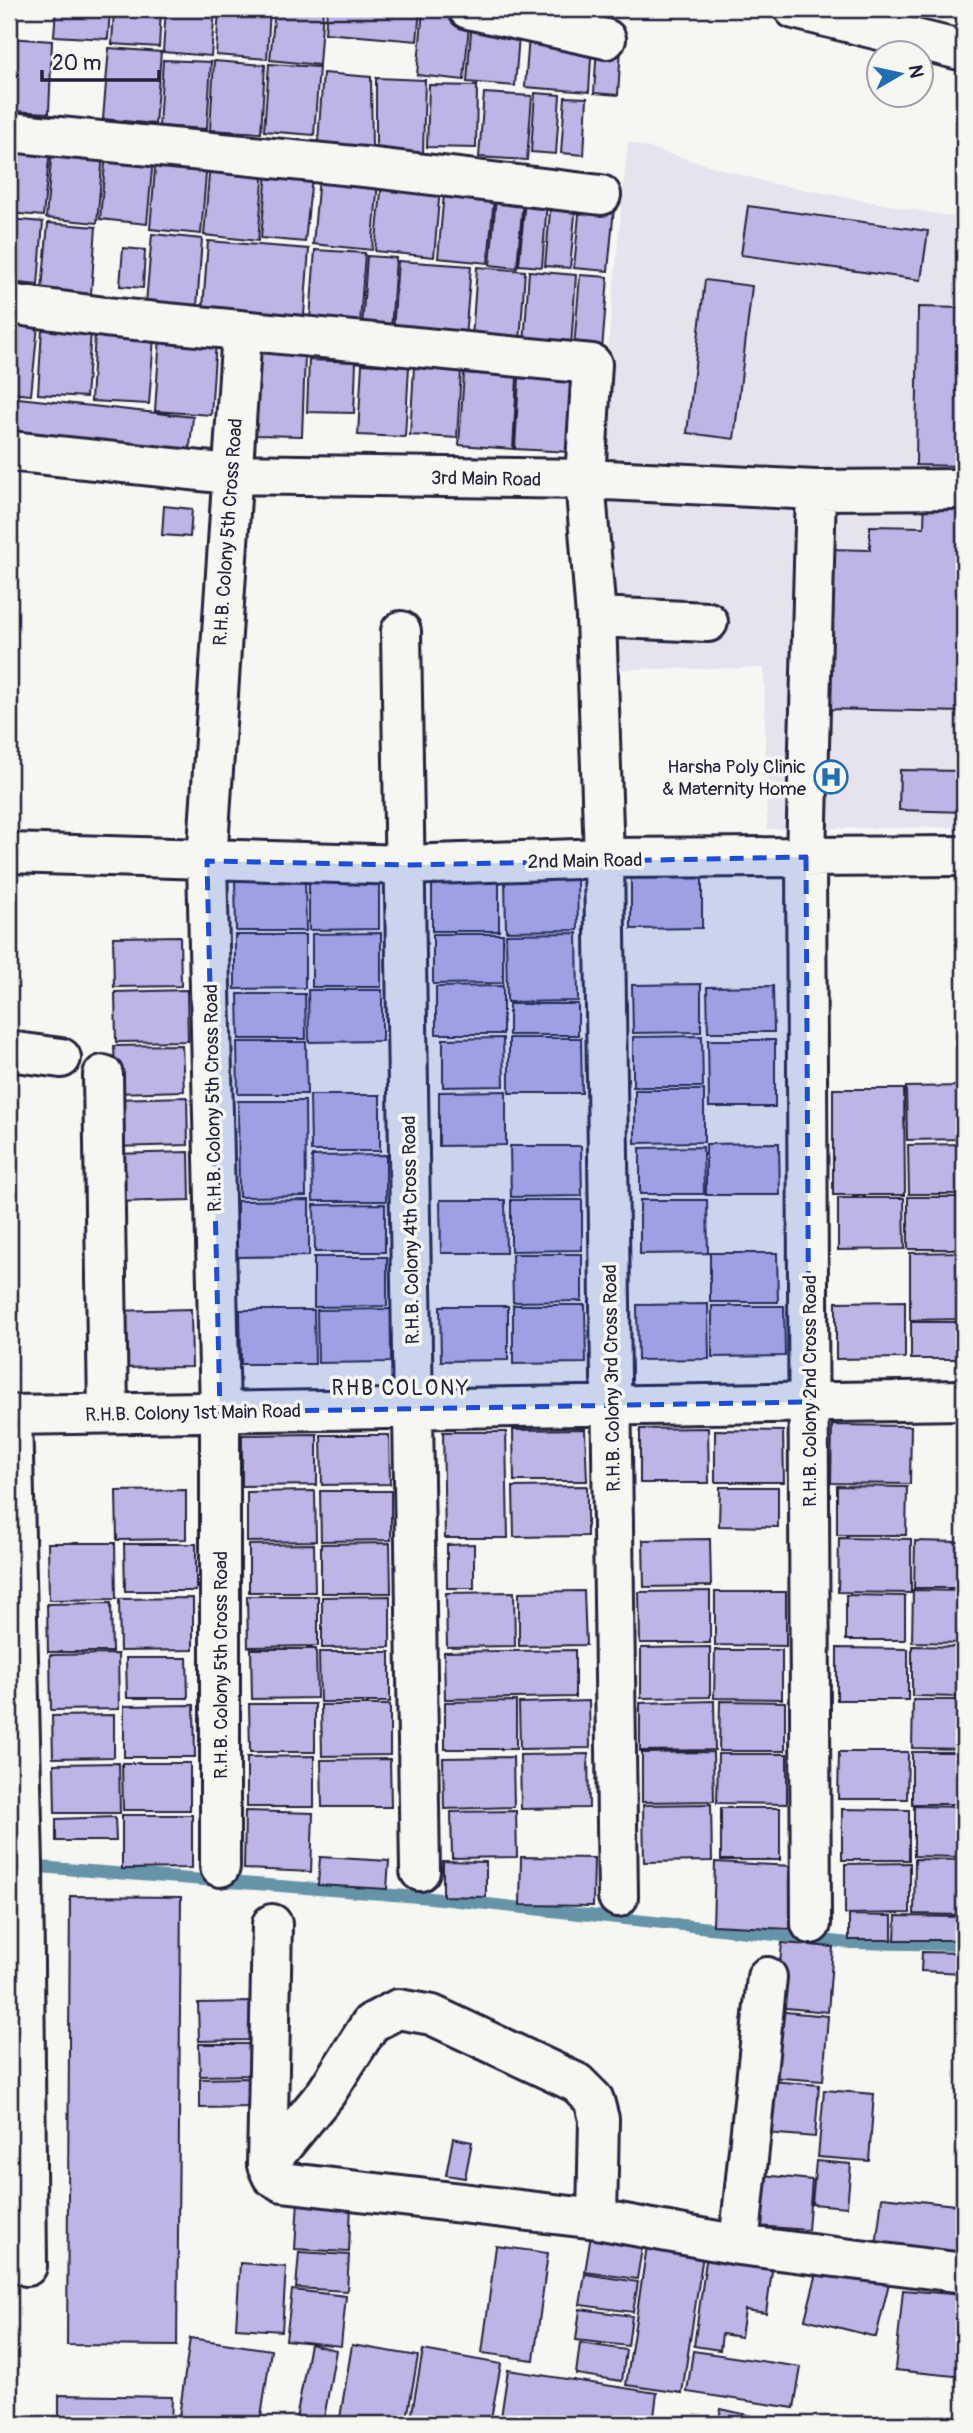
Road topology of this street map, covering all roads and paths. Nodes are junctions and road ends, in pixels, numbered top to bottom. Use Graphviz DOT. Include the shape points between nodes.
graph roads {
  1 [pos="468,9"];
  2 [pos="794,9"];
  3 [pos="606,38"];
  4 [pos="964,51"];
  5 [pos="9,132"];
  6 [pos="601,195"];
  7 [pos="9,304"];
  8 [pos="242,331"];
  9 [pos="9,451"];
  10 [pos="230,474"];
  11 [pos="584,480"];
  12 [pos="964,489"];
  13 [pos="816,490"];
  14 [pos="596,617"];
  15 [pos="708,622"];
  16 [pos="401,631"];
  17 [pos="9,853"];
  18 [pos="964,856"];
  19 [pos="806,857"];
  20 [pos="604,859"];
  21 [pos="207,861"];
  22 [pos="405,865"];
  23 [pos="9,1051"];
  24 [pos="61,1058"];
  25 [pos="103,1075"];
  26 [pos="964,1400"];
  27 [pos="809,1402"];
  28 [pos="611,1405"];
  29 [pos="413,1408"];
  30 [pos="220,1412"];
  31 [pos="108,1413"];
  32 [pos="10,1415"];
  33 [pos="220,1867"];
  34 [pos="420,1871"];
  35 [pos="618,1896"];
  36 [pos="272,1924"];
  37 [pos="811,1924"];
  38 [pos="767,1977"];
  39 [pos="267,2165"];
  40 [pos="597,2219"];
  41 [pos="739,2245"];
  42 [pos="27,2266"];
  43 [pos="964,2273"];
  1 -- 3 [label="street"];
  2 -- 4 [label="street"];
  5 -- 6 [label="street"];
  7 -- 8 [label="street"];
  8 -- 10 [label="street, R.H.B. Colony 5th Cross Road"];
  8 -- 11 [label="street, R.H.B. Colony 3rd Cross Road" via="592,364"];
  9 -- 10 [label="street, 3rd Main Road"];
  10 -- 11 [label="street, 3rd Main Road"];
  10 -- 21 [label="street, R.H.B. Colony 5th Cross Road"];
  11 -- 13 [label="street, 3rd Main Road"];
  11 -- 14 [label="street, R.H.B. Colony 3rd Cross Road"];
  12 -- 13 [label="street, 3rd Main Road"];
  13 -- 19 [label="street, R.H.B. Colony 2nd Cross Road"];
  14 -- 15 [label="street"];
  14 -- 20 [label="street, R.H.B. Colony 3rd Cross Road"];
  16 -- 22 [label="street, R.H.B. Colony 4th Cross Road"];
  17 -- 21 [label="street, 2nd Main Road"];
  18 -- 19 [label="street, 2nd Main Road"];
  19 -- 20 [label="street, 2nd Main Road"];
  19 -- 27 [label="street, R.H.B. Colony 2nd Cross Road"];
  20 -- 22 [label="street, 2nd Main Road"];
  20 -- 28 [label="street, R.H.B. Colony 3rd Cross Road"];
  21 -- 22 [label="street, 2nd Main Road"];
  21 -- 30 [label="street, R.H.B. Colony 5th Cross Road"];
  22 -- 29 [label="street, R.H.B. Colony 4th Cross Road"];
  23 -- 24 [label="street"];
  25 -- 31 [label="street"];
  26 -- 27 [label="street, R.H.B. Colony 1st Main Road"];
  27 -- 28 [label="street, R.H.B. Colony 1st Main Road"];
  27 -- 37 [label="street, R.H.B. Colony 2nd Cross Road"];
  28 -- 29 [label="street, R.H.B. Colony 1st Main Road"];
  28 -- 35 [label="street, R.H.B. Colony 3rd Cross Road"];
  29 -- 30 [label="street, R.H.B. Colony 1st Main Road"];
  29 -- 34 [label="street, R.H.B. Colony 4th Cross Road"];
  30 -- 31 [label="street, R.H.B. Colony 1st Main Road"];
  30 -- 33 [label="street, R.H.B. Colony 5th Cross Road"];
  31 -- 32 [label="street, R.H.B. Colony 1st Main Road"];
  32 -- 42 [label="street" via="23,1864"];
  36 -- 39 [label="street"];
  38 -- 41 [label="street"];
  39 -- 40 [label="street" via="272,2176 282,2182"];
  39 -- 40 [label="street" via="326,2092 371,2023 398,2009 432,2015 577,2083 594,2100 599,2119"];
  40 -- 41 [label="street"];
  41 -- 43 [label="street"];
}
